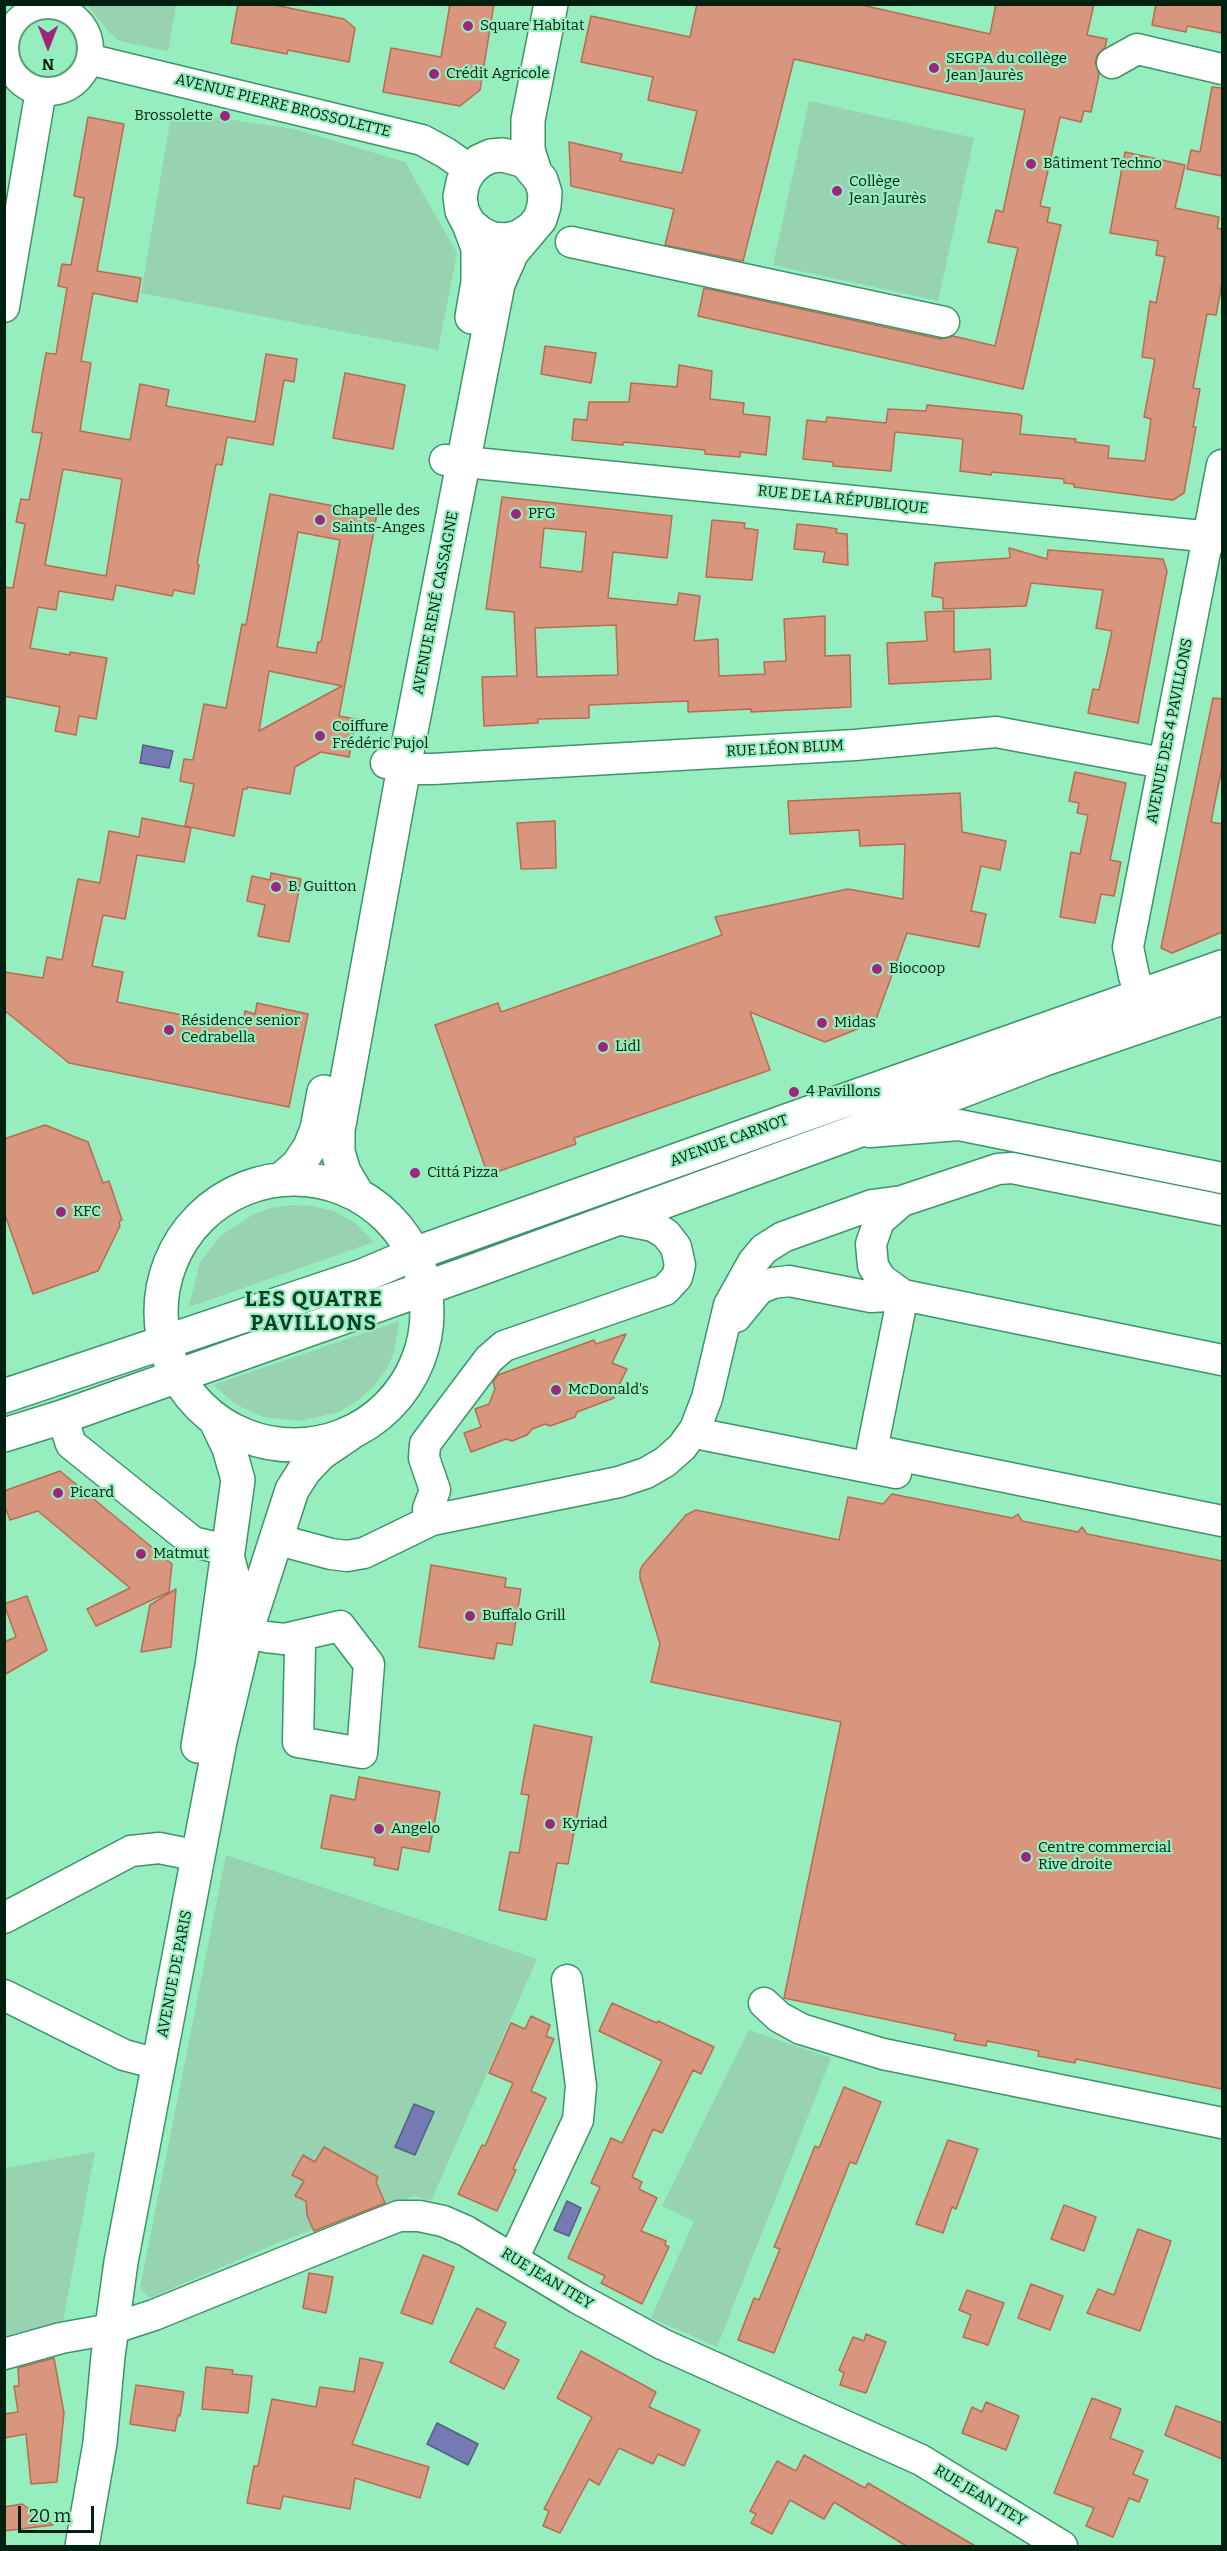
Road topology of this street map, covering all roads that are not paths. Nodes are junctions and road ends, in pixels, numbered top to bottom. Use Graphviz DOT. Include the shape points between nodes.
graph roads {
  1 [pos="532,4"];
  2 [pos="551,4"];
  3 [pos="6,55"];
  4 [pos="88,59"];
  5 [pos="1112,63"];
  6 [pos="1222,69"];
  7 [pos="41,90"];
  8 [pos="481,163"];
  9 [pos="534,169"];
  10 [pos="469,224"];
  11 [pos="531,229"];
  12 [pos="571,242"];
  13 [pos="4,307"];
  14 [pos="944,322"];
  15 [pos="454,461"];
  16 [pos="1222,465"];
  17 [pos="1216,537"];
  18 [pos="1163,763"];
  19 [pos="395,765"];
  20 [pos="1222,967"];
  21 [pos="1141,996"];
  22 [pos="1222,998"];
  23 [pos="852,1133"];
  24 [pos="1222,1178"];
  25 [pos="282,1179"];
  26 [pos="357,1194"];
  27 [pos="902,1201"];
  28 [pos="1222,1210"];
  29 [pos="617,1219"];
  30 [pos="414,1254"];
  31 [pos="425,1288"];
  32 [pos="903,1295"];
  33 [pos="163,1342"];
  34 [pos="719,1342"];
  35 [pos="1222,1360"];
  36 [pos="176,1375"];
  37 [pos="4,1396"];
  38 [pos="62,1417"];
  39 [pos="215,1419"];
  40 [pos="695,1430"];
  41 [pos="349,1434"];
  42 [pos="4,1435"];
  43 [pos="432,1520"];
  44 [pos="1222,1521"];
  45 [pos="275,1539"];
  46 [pos="1222,1541"];
  47 [pos="227,1550"];
  48 [pos="246,1632"];
  49 [pos="298,1637"];
  50 [pos="189,1854"];
  51 [pos="4,1918"];
  52 [pos="567,1980"];
  53 [pos="4,1995"];
  54 [pos="764,2003"];
  55 [pos="148,2062"];
  56 [pos="1222,2123"];
  57 [pos="513,2259"];
  58 [pos="100,2331"];
  59 [pos="4,2354"];
  60 [pos="64,2547"];
  61 [pos="82,2547"];
  62 [pos="1062,2547"];
  1 -- 8 [label="main road, AVENUE RENÉ CASSAGNE" via="510,117 500,143"];
  2 -- 9 [label="main road, AVENUE RENÉ CASSAGNE" via="528,120 528,150"];
  3 -- 4 [label="street" via="15,28 24,18 50,10 76,21 84,32"];
  3 -- 7 [label="street" via="19,78"];
  4 -- 7 [label="street" via="66,87"];
  4 -- 8 [label="street, AVENUE PIERRE BROSSOLETTE" via="422,140 446,153"];
  5 -- 6 [label="street" via="1137,49"];
  7 -- 13 [label="street"];
  8 -- 9 [label="main road" via="514,156"];
  8 -- 10 [label="main road, AVENUE RENÉ CASSAGNE" via="463,182 460,197"];
  9 -- 11 [label="main road, AVENUE RENÉ CASSAGNE" via="545,193 540,219"];
  10 -- 11 [label="main road" via="480,233 506,240"];
  10 -- 15 [label="main road, AVENUE RENÉ CASSAGNE" via="478,248 478,282"];
  11 -- 15 [label="main road, AVENUE RENÉ CASSAGNE" via="512,252 498,284"];
  12 -- 14 [label="street"];
  15 -- 17 [label="street, RUE DE LA RÉPUBLIQUE"];
  15 -- 19 [label="main road, AVENUE RENÉ CASSAGNE"];
  16 -- 17 [label="street, AVENUE DES 4 PAVILLONS"];
  17 -- 18 [label="street, AVENUE DES 4 PAVILLONS"];
  18 -- 19 [label="street, RUE LÉON BLUM" via="996,732 843,746 433,769"];
  18 -- 21 [label="street, AVENUE DES 4 PAVILLONS" via="1128,947"];
  19 -- 25 [label="main road, AVENUE RENÉ CASSAGNE" via="317,1129 310,1148"];
  19 -- 26 [label="main road, AVENUE RENÉ CASSAGNE" via="338,1131 338,1152 344,1172"];
  20 -- 21 [label="main road, AVENUE CARNOT"];
  21 -- 30 [label="main road, AVENUE CARNOT"];
  22 -- 23 [label="main road" via="1042,1060"];
  23 -- 24 [label="street" via="958,1125"];
  23 -- 29 [label="main road"];
  25 -- 26 [label="main road" via="316,1181"];
  25 -- 33 [label="main road" via="259,1183 218,1202 185,1234 165,1275 160,1320"];
  26 -- 30 [label="main road, AVENUE DE PARIS" via="390,1220"];
  27 -- 28 [label="street" via="998,1169 1012,1168"];
  27 -- 32 [label="street" via="879,1221 871,1254 881,1279"];
  27 -- 34 [label="street" via="872,1205 783,1237 764,1249 729,1305"];
  29 -- 31 [label="main road"];
  29 -- 43 [label="street" via="652,1226 666,1234 676,1247 680,1265 677,1277 666,1290 504,1347 489,1359 425,1444 424,1458 435,1490 428,1509"];
  30 -- 31 [label="main road, AVENUE DE PARIS"];
  30 -- 33 [label="main road, AVENUE CARNOT" via="318,1291"];
  31 -- 36 [label="main road"];
  31 -- 41 [label="main road, AVENUE DE PARIS" via="426,1332 412,1374 386,1409"];
  32 -- 34 [label="street" via="871,1296 808,1283 773,1283 759,1289"];
  32 -- 35 [label="street"];
  32 -- 44 [label="street" via="872,1450"];
  33 -- 36 [label="main road"];
  33 -- 37 [label="main road, AVENUE CARNOT"];
  34 -- 40 [label="street" via="707,1398"];
  36 -- 38 [label="main road"];
  36 -- 39 [label="main road" via="193,1399"];
  38 -- 42 [label="main road"];
  38 -- 47 [label="street" via="71,1444 79,1451 193,1542"];
  39 -- 41 [label="main road" via="246,1436 280,1445 315,1444"];
  39 -- 47 [label="main road, AVENUE DE PARIS" via="238,1480"];
  40 -- 43 [label="street" via="665,1462 646,1473"];
  40 -- 46 [label="street"];
  41 -- 45 [label="main road, AVENUE DE PARIS" via="321,1453 304,1471 292,1490"];
  43 -- 45 [label="street" via="379,1547 346,1556"];
  45 -- 48 [label="main road, AVENUE DE PARIS"];
  47 -- 48 [label="street" via="234,1576 237,1624"];
  47 -- 50 [label="main road, AVENUE DE PARIS"];
  48 -- 49 [label="street" via="270,1638"];
  48 -- 50 [label="main road, AVENUE DE PARIS"];
  49 -- 49 [label="street" via="340,1626 369,1664 362,1754 298,1742"];
  50 -- 51 [label="street" via="159,1848 131,1851"];
  50 -- 55 [label="main road, AVENUE DE PARIS"];
  52 -- 57 [label="street" via="581,2086 578,2120"];
  53 -- 55 [label="street" via="124,2055"];
  54 -- 56 [label="street" via="801,2029 883,2054"];
  55 -- 58 [label="main road, AVENUE DE PARIS"];
  57 -- 58 [label="street, RUE JEAN ITEY" via="443,2221 399,2216 154,2315"];
  57 -- 62 [label="street, RUE JEAN ITEY" via="663,2344 921,2460"];
  58 -- 59 [label="street, RUE JEAN ITEY"];
  58 -- 60 [label="main road, AVENUE DE PARIS" via="84,2372 78,2468"];
  58 -- 61 [label="main road, AVENUE DE PARIS" via="100,2443"];
}
